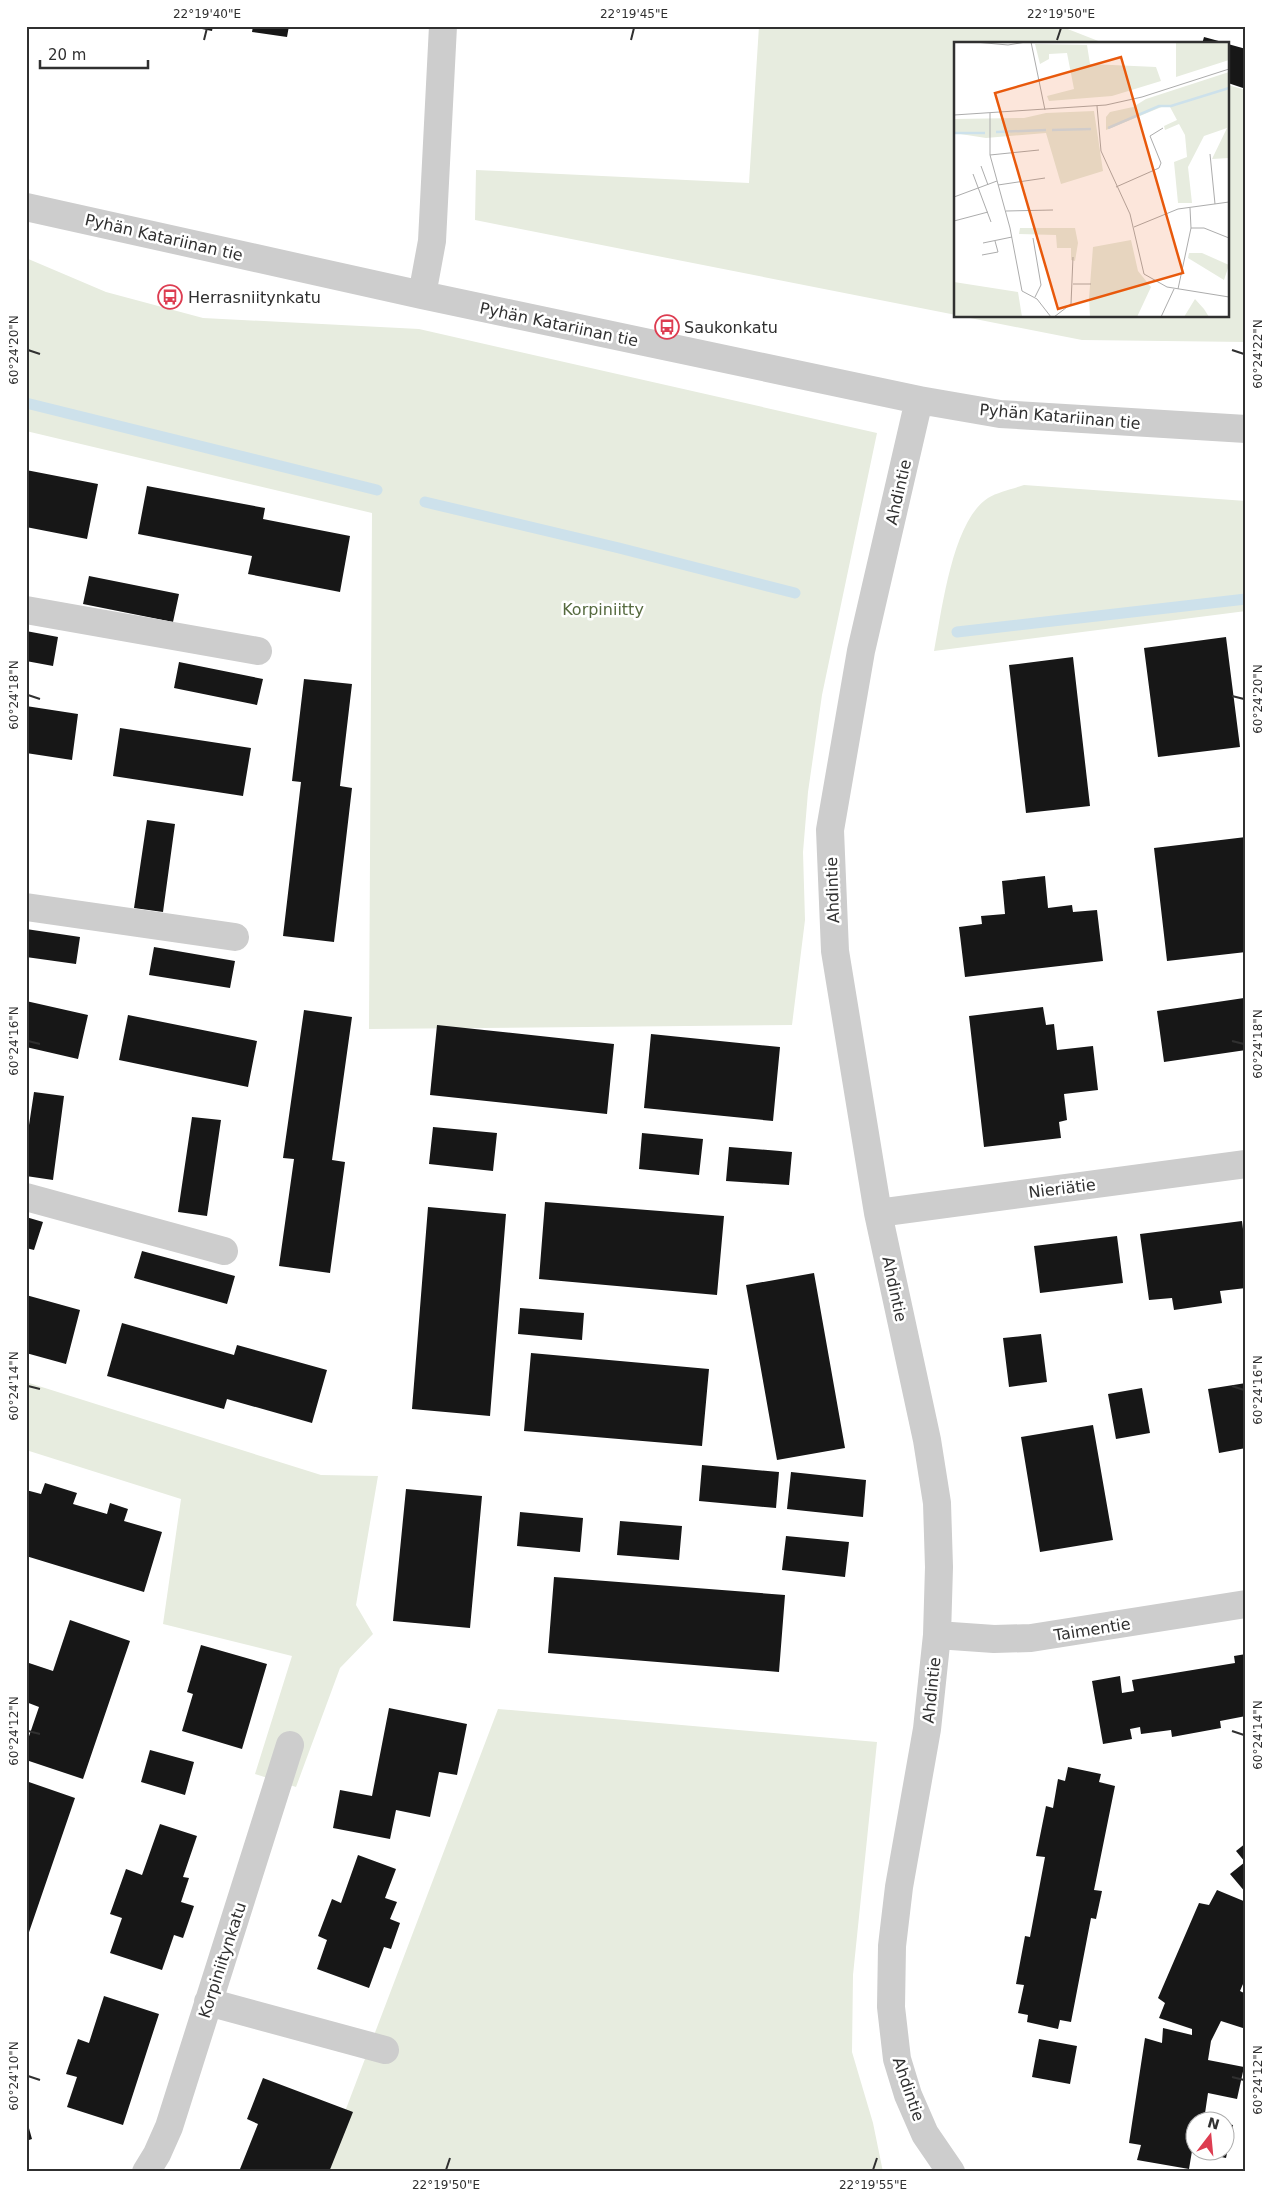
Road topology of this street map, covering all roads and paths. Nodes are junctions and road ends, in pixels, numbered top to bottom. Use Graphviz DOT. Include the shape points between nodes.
graph roads {
  1 [pos="443,26"];
  2 [pos="26,207"];
  3 [pos="422,295"];
  4 [pos="919,400"];
  5 [pos="1246,429"];
  6 [pos="26,610"];
  7 [pos="258,651"];
  8 [pos="26,907"];
  9 [pos="235,937"];
  10 [pos="1246,1164"];
  11 [pos="26,1197"];
  12 [pos="878,1213"];
  13 [pos="224,1251"];
  14 [pos="1246,1604"];
  15 [pos="937,1635"];
  16 [pos="290,1745"];
  17 [pos="208,2002"];
  18 [pos="385,2050"];
  19 [pos="146,2172"];
  20 [pos="951,2172"];
  1 -- 3 [label="street" via="432,241"];
  2 -- 3 [label="street, Pyhän Katariinan tie"];
  3 -- 4 [label="street, Pyhän Katariinan tie"];
  4 -- 5 [label="street, Pyhän Katariinan tie" via="1000,414"];
  4 -- 12 [label="street, Ahdintie" via="861,651 830,830 835,951"];
  6 -- 7 [label="street"];
  8 -- 9 [label="street"];
  10 -- 12 [label="street, Nieriätie"];
  11 -- 13 [label="street"];
  12 -- 15 [label="street, Ahdintie" via="927,1440 937,1503"];
  14 -- 15 [label="street, Taimentie" via="1031,1638"];
  15 -- 20 [label="street, Ahdintie" via="927,1729 898,1897 890,2007 896,2059 908,2095 925,2134"];
  16 -- 17 [label="street, Korpiniitynkatu"];
  17 -- 18 [label="street"];
  17 -- 19 [label="street, Korpiniitynkatu" via="169,2127"];
}
